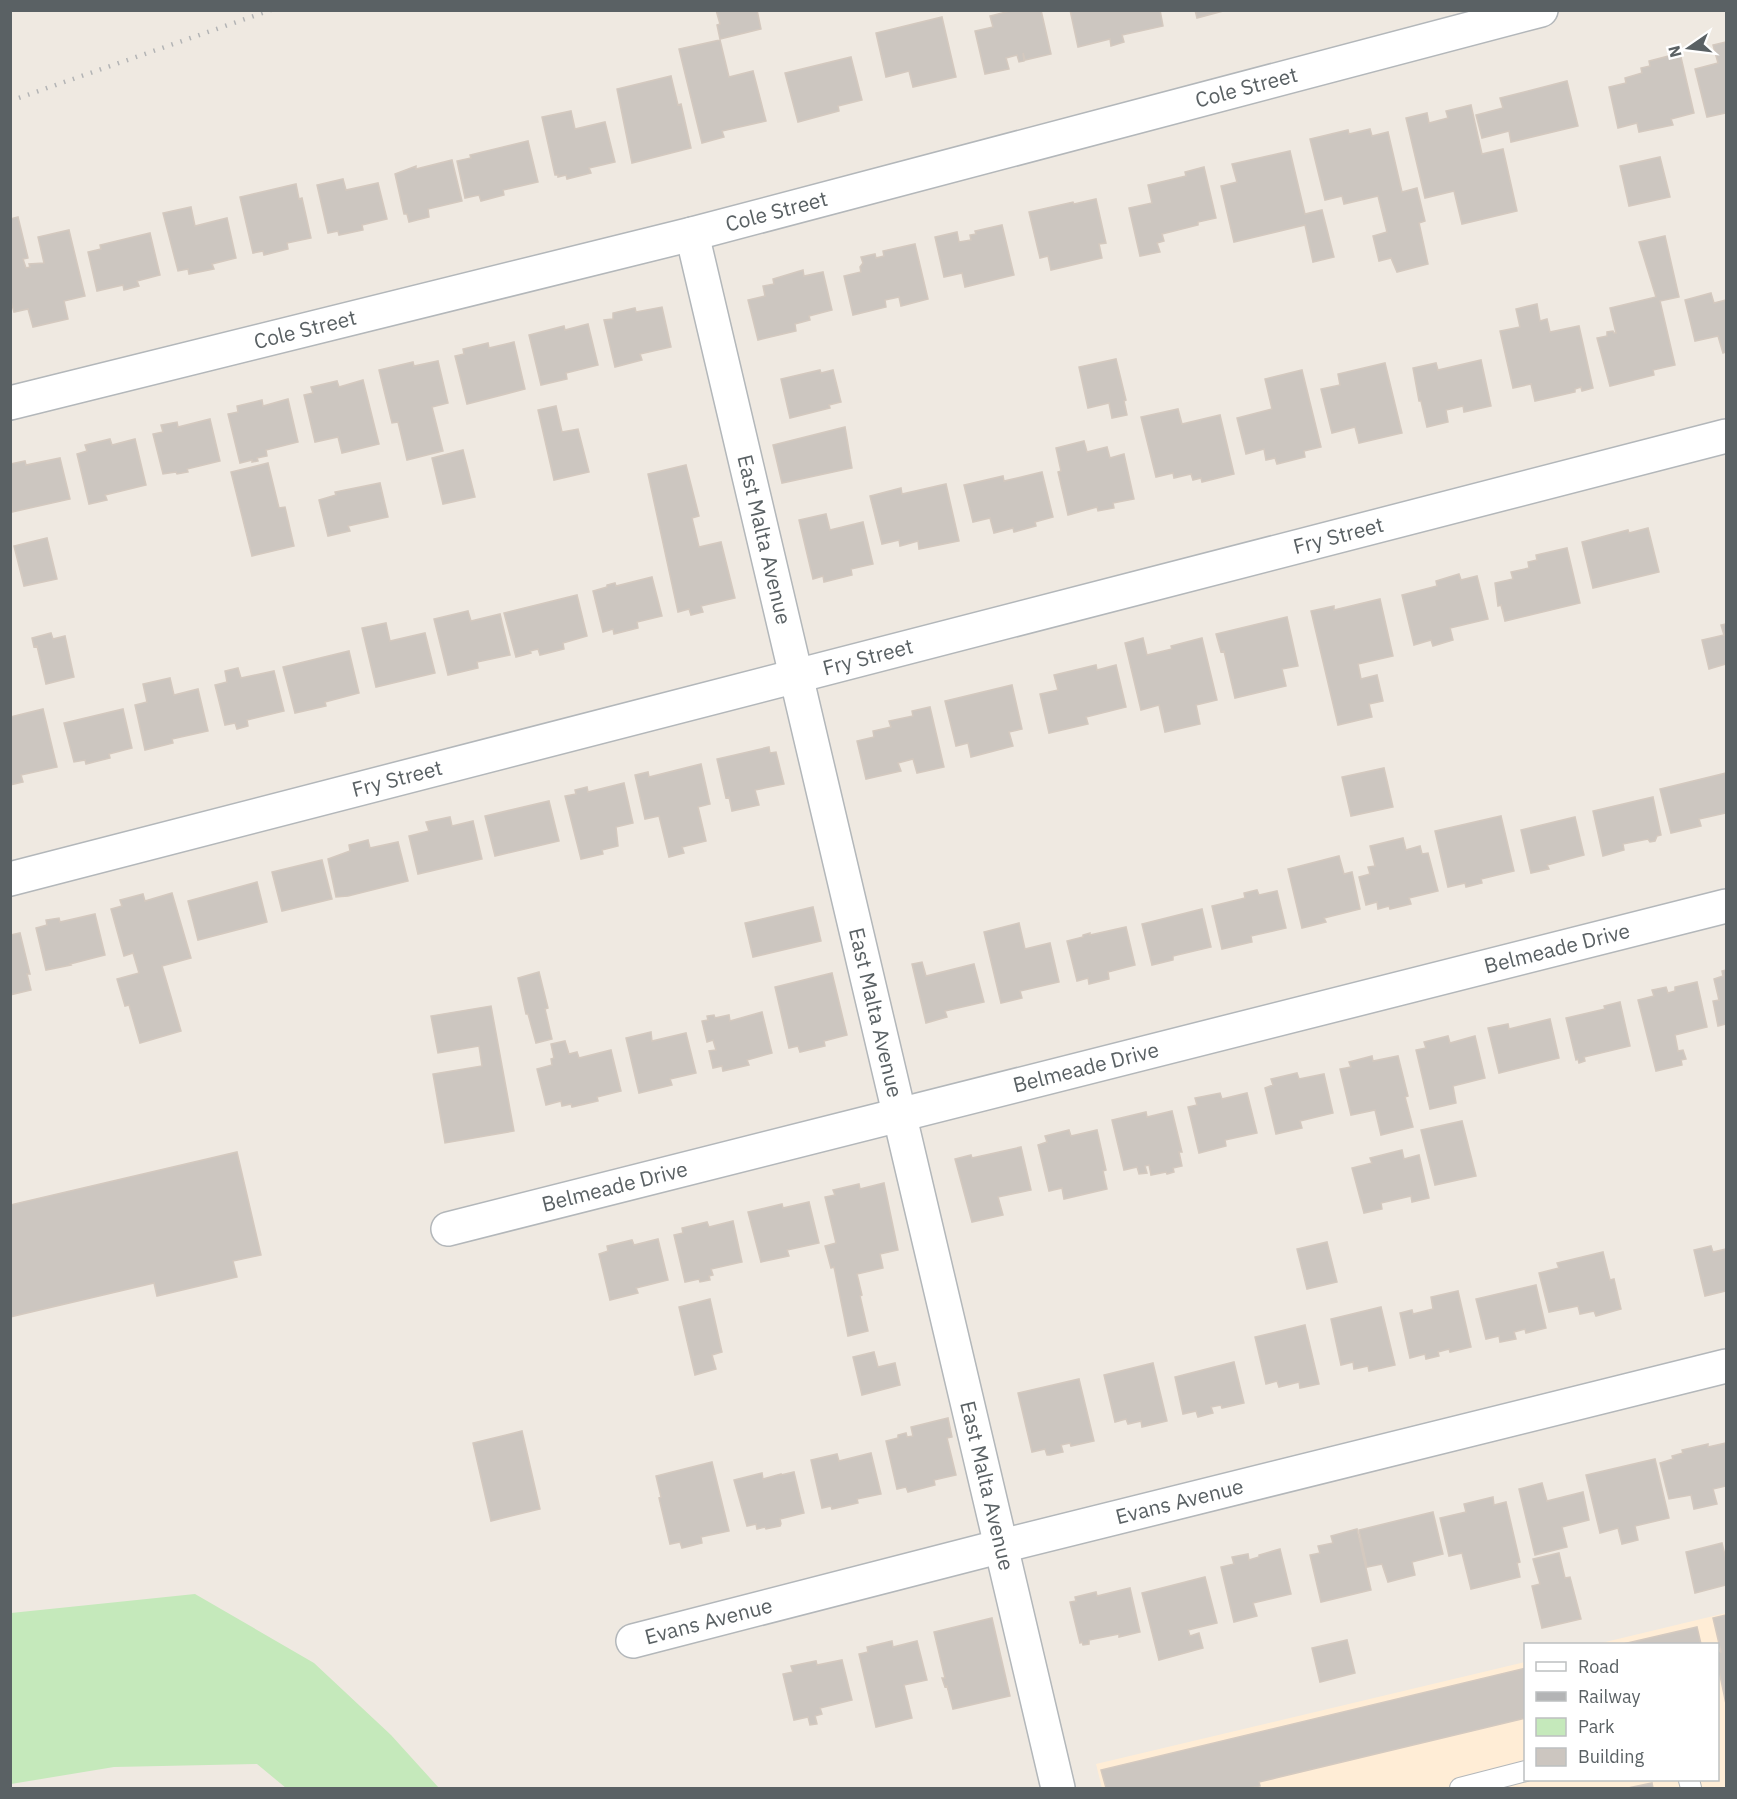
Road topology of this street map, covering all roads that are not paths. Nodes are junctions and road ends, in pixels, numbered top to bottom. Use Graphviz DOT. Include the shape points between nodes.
graph roads {
  1 [pos="1541,10"];
  2 [pos="692,234"];
  3 [pos="10,403"];
  4 [pos="1726,436"];
  5 [pos="796,676"];
  6 [pos="10,879"];
  7 [pos="1726,906"];
  8 [pos="900,1115"];
  9 [pos="448,1229"];
  10 [pos="1726,1366"];
  11 [pos="1002,1546"];
  12 [pos="633,1641"];
  13 [pos="1524,1777"];
  14 [pos="1059,1788"];
  15 [pos="1460,1788"];
  1 -- 2 [label="street, Cole Street"];
  2 -- 3 [label="street, Cole Street"];
  2 -- 5 [label="street, East Malta Avenue"];
  4 -- 5 [label="street, Fry Street"];
  5 -- 6 [label="street, Fry Street"];
  5 -- 8 [label="street, East Malta Avenue"];
  7 -- 8 [label="street, Belmeade Drive"];
  8 -- 9 [label="street, Belmeade Drive"];
  8 -- 11 [label="street, East Malta Avenue"];
  10 -- 11 [label="street, Evans Avenue"];
  11 -- 12 [label="street, Evans Avenue"];
  11 -- 14 [label="street, East Malta Avenue"];
  13 -- 15 [label="lane"];
}
